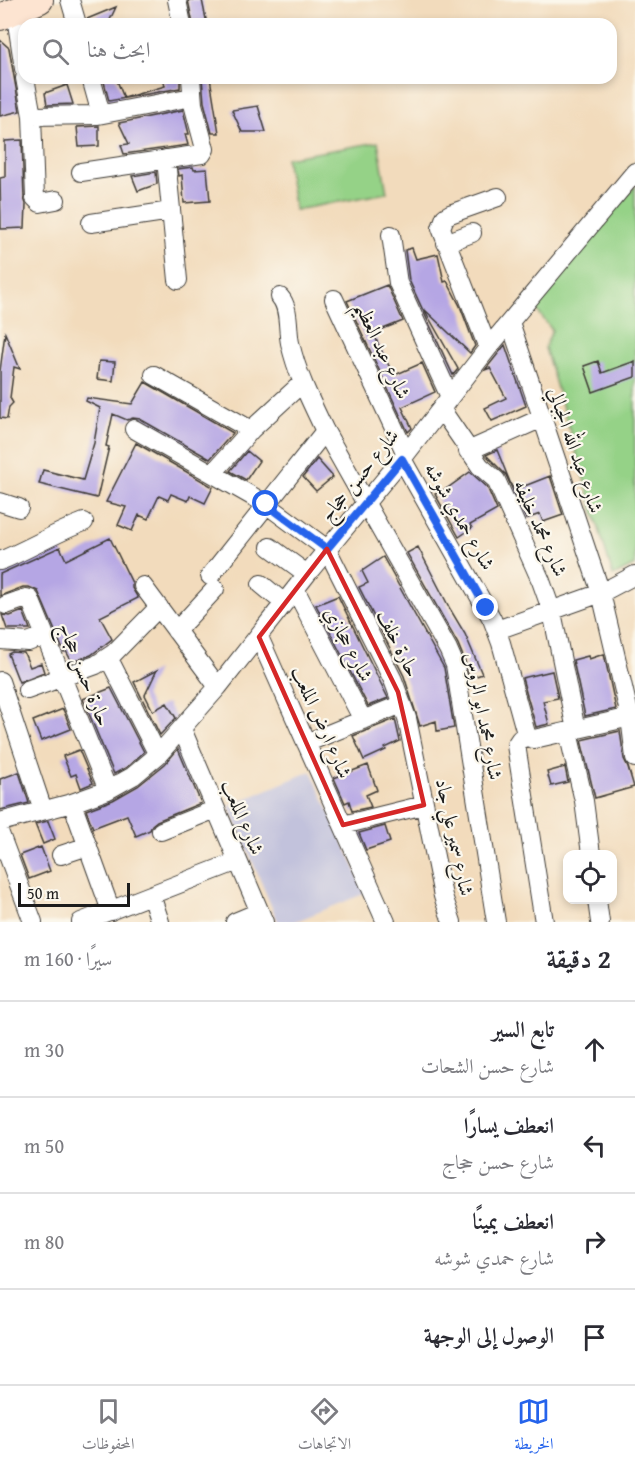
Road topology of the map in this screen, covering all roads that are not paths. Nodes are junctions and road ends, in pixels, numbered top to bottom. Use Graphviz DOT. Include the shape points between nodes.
graph roads {
  1 [pos="40,0"];
  2 [pos="70,0"];
  3 [pos="177,0"];
  4 [pos="7,13"];
  5 [pos="75,18"];
  6 [pos="181,18"];
  7 [pos="18,49"];
  8 [pos="27,84"];
  9 [pos="93,84"];
  10 [pos="191,84"];
  11 [pos="192,97"];
  12 [pos="101,114"];
  13 [pos="32,116"];
  14 [pos="166,159"];
  15 [pos="81,172"];
  16 [pos="635,172"];
  17 [pos="498,197"];
  18 [pos="56,200"];
  19 [pos="171,211"];
  20 [pos="91,223"];
  21 [pos="472,233"];
  22 [pos="391,235"];
  23 [pos="446,243"];
  24 [pos="178,280"];
  25 [pos="280,297"];
  26 [pos="334,299"];
  27 [pos="510,322"];
  28 [pos="488,348"];
  29 [pos="154,375"];
  30 [pos="302,383"];
  31 [pos="446,403"];
  32 [pos="542,418"];
  33 [pos="134,429"];
  34 [pos="251,430"];
  35 [pos="325,431"];
  36 [pos="468,451"];
  37 [pos="404,456"];
  38 [pos="213,472"];
  39 [pos="0,502"];
  40 [pos="366,503"];
  41 [pos="266,504"];
  42 [pos="19,508"];
  43 [pos="84,522"];
  44 [pos="270,547"];
  45 [pos="327,549"];
  46 [pos="0,561"];
  47 [pos="307,574"];
  48 [pos="635,575"];
  49 [pos="261,584"];
  50 [pos="143,586"];
  51 [pos="601,593"];
  52 [pos="289,596"];
  53 [pos="6,605"];
  54 [pos="159,607"];
  55 [pos="552,612"];
  56 [pos="497,630"];
  57 [pos="176,631"];
  58 [pos="44,636"];
  59 [pos="259,636"];
  60 [pos="0,640"];
  61 [pos="108,657"];
  62 [pos="62,678"];
  63 [pos="0,681"];
  64 [pos="218,687"];
  65 [pos="27,690"];
  66 [pos="402,704"];
  67 [pos="632,717"];
  68 [pos="363,720"];
  69 [pos="182,729"];
  70 [pos="572,731"];
  71 [pos="525,734"];
  72 [pos="306,742"];
  73 [pos="158,755"];
  74 [pos="635,758"];
  75 [pos="416,761"];
  76 [pos="108,790"];
  77 [pos="72,803"];
  78 [pos="424,805"];
  79 [pos="216,809"];
  80 [pos="43,810"];
  81 [pos="0,822"];
  82 [pos="343,825"];
  83 [pos="161,831"];
  84 [pos="0,834"];
  85 [pos="88,846"];
  86 [pos="590,850"];
  87 [pos="61,855"];
  88 [pos="238,861"];
  89 [pos="8,880"];
  90 [pos="151,895"];
  91 [pos="598,904"];
  92 [pos="105,916"];
  93 [pos="261,917"];
  94 [pos="33,922"];
  95 [pos="81,922"];
  96 [pos="160,922"];
  97 [pos="235,922"];
  98 [pos="386,922"];
  99 [pos="452,922"];
  100 [pos="496,922"];
  101 [pos="544,922"];
  102 [pos="600,922"];
  1 -- 4 [label="main road"];
  2 -- 5 [label="street"];
  3 -- 6 [label="street"];
  4 -- 7 [label="street"];
  8 -- 13 [label="street"];
  9 -- 12 [label="street"];
  10 -- 11 [label="street"];
  11 -- 12 [label="street"];
  11 -- 14 [label="street" via="205,149 199,155"];
  12 -- 13 [label="street"];
  13 -- 18 [label="street" via="35,198 40,203"];
  14 -- 15 [label="street"];
  14 -- 19 [label="street"];
  16 -- 27 [label="street, شارع حسن حجاج"];
  17 -- 23 [label="street" via="445,217 441,228"];
  19 -- 20 [label="street"];
  19 -- 24 [label="street"];
  21 -- 23 [label="street"];
  22 -- 31 [label="street, شارع محمد خليفه" via="398,283"];
  23 -- 28 [label="street"];
  25 -- 30 [label="street, شارع محمد ابو الروس"];
  26 -- 37 [label="street, شارع عبد العظيم"];
  27 -- 28 [label="street, شارع حسن حجاج"];
  27 -- 32 [label="street, شارع عبد الله الجبالي"];
  28 -- 31 [label="street, شارع حسن حجاج"];
  29 -- 34 [label="street"];
  30 -- 34 [label="street"];
  30 -- 35 [label="street, شارع محمد ابو الروس"];
  31 -- 36 [label="street, شارع محمد خليفه"];
  31 -- 37 [label="street, شارع حسن حجاج"];
  32 -- 36 [label="street"];
  32 -- 51 [label="street, شارع عبد الله الجبالي"];
  33 -- 38 [label="street"];
  34 -- 38 [label="street"];
  35 -- 40 [label="street, شارع محمد ابو الروس"];
  35 -- 41 [label="street"];
  36 -- 55 [label="street, شارع محمد خليفه" via="498,484"];
  37 -- 40 [label="street, شارع حسن حجاج"];
  37 -- 56 [label="street, شارع حمدي شوشه"];
  38 -- 41 [label="street"];
  39 -- 42 [label="street"];
  40 -- 45 [label="street, شارع حسن حجاج"];
  40 -- 100 [label="street, شارع محمد ابو الروس" via="455,665"];
  41 -- 45 [label="street"];
  41 -- 57 [label="street"];
  43 -- 46 [label="street"];
  44 -- 47 [label="street"];
  45 -- 47 [label="street, شارع حسن حجاج"];
  45 -- 66 [label="street, حارة خلف"];
  47 -- 52 [label="street, شارع حسن حجاج"];
  48 -- 51 [label="street"];
  49 -- 52 [label="street"];
  50 -- 54 [label="street"];
  51 -- 55 [label="street"];
  51 -- 67 [label="street, شارع عبد الله الجبالي"];
  52 -- 59 [label="street, شارع حسن حجاج"];
  52 -- 68 [label="street, شارع حجازي"];
  53 -- 58 [label="street, حارة حسن حجاج" via="30,599"];
  54 -- 57 [label="street"];
  54 -- 61 [label="street"];
  55 -- 56 [label="street"];
  55 -- 70 [label="street, شارع محمد خليفه"];
  56 -- 71 [label="street, شارع حمدي شوشه"];
  57 -- 64 [label="street"];
  58 -- 60 [label="street" via="28,642"];
  58 -- 62 [label="street, حارة حسن حجاج"];
  59 -- 64 [label="street, شارع حسن حجاج"];
  59 -- 72 [label="street, شارع ارض الملعب"];
  61 -- 62 [label="street"];
  61 -- 73 [label="street"];
  62 -- 65 [label="street"];
  62 -- 76 [label="street, حارة حسن حجاج"];
  63 -- 80 [label="street"];
  64 -- 69 [label="street, شارع حسن حجاج"];
  66 -- 68 [label="street"];
  66 -- 75 [label="street, حارة خلف"];
  67 -- 70 [label="street"];
  67 -- 74 [label="street, شارع عبد الله الجبالي"];
  68 -- 72 [label="street"];
  69 -- 73 [label="street, شارع حسن حجاج"];
  69 -- 79 [label="street, شارع الملعب"];
  70 -- 71 [label="street" via="534,739"];
  70 -- 86 [label="street, شارع محمد خليفه"];
  71 -- 101 [label="street" via="516,745"];
  72 -- 82 [label="street, شارع ارض الملعب"];
  73 -- 76 [label="street, شارع حسن حجاج"];
  75 -- 78 [label="street, شارع سمير علي جاد"];
  76 -- 77 [label="street, شارع حسن حجاج"];
  77 -- 80 [label="street, شارع حسن حجاج"];
  77 -- 85 [label="street"];
  78 -- 82 [label="street"];
  78 -- 99 [label="street, شارع سمير علي جاد"];
  79 -- 83 [label="street"];
  79 -- 88 [label="street, شارع الملعب"];
  80 -- 81 [label="street, شارع حسن حجاج"];
  82 -- 98 [label="street, شارع ارض الملعب"];
  84 -- 89 [label="street"];
  85 -- 87 [label="street"];
  85 -- 92 [label="street"];
  88 -- 90 [label="street"];
  88 -- 93 [label="street, شارع الملعب"];
  89 -- 94 [label="street"];
  90 -- 92 [label="street"];
  90 -- 96 [label="street"];
  91 -- 102 [label="street"];
  92 -- 95 [label="street"];
  93 -- 97 [label="street"];
}
